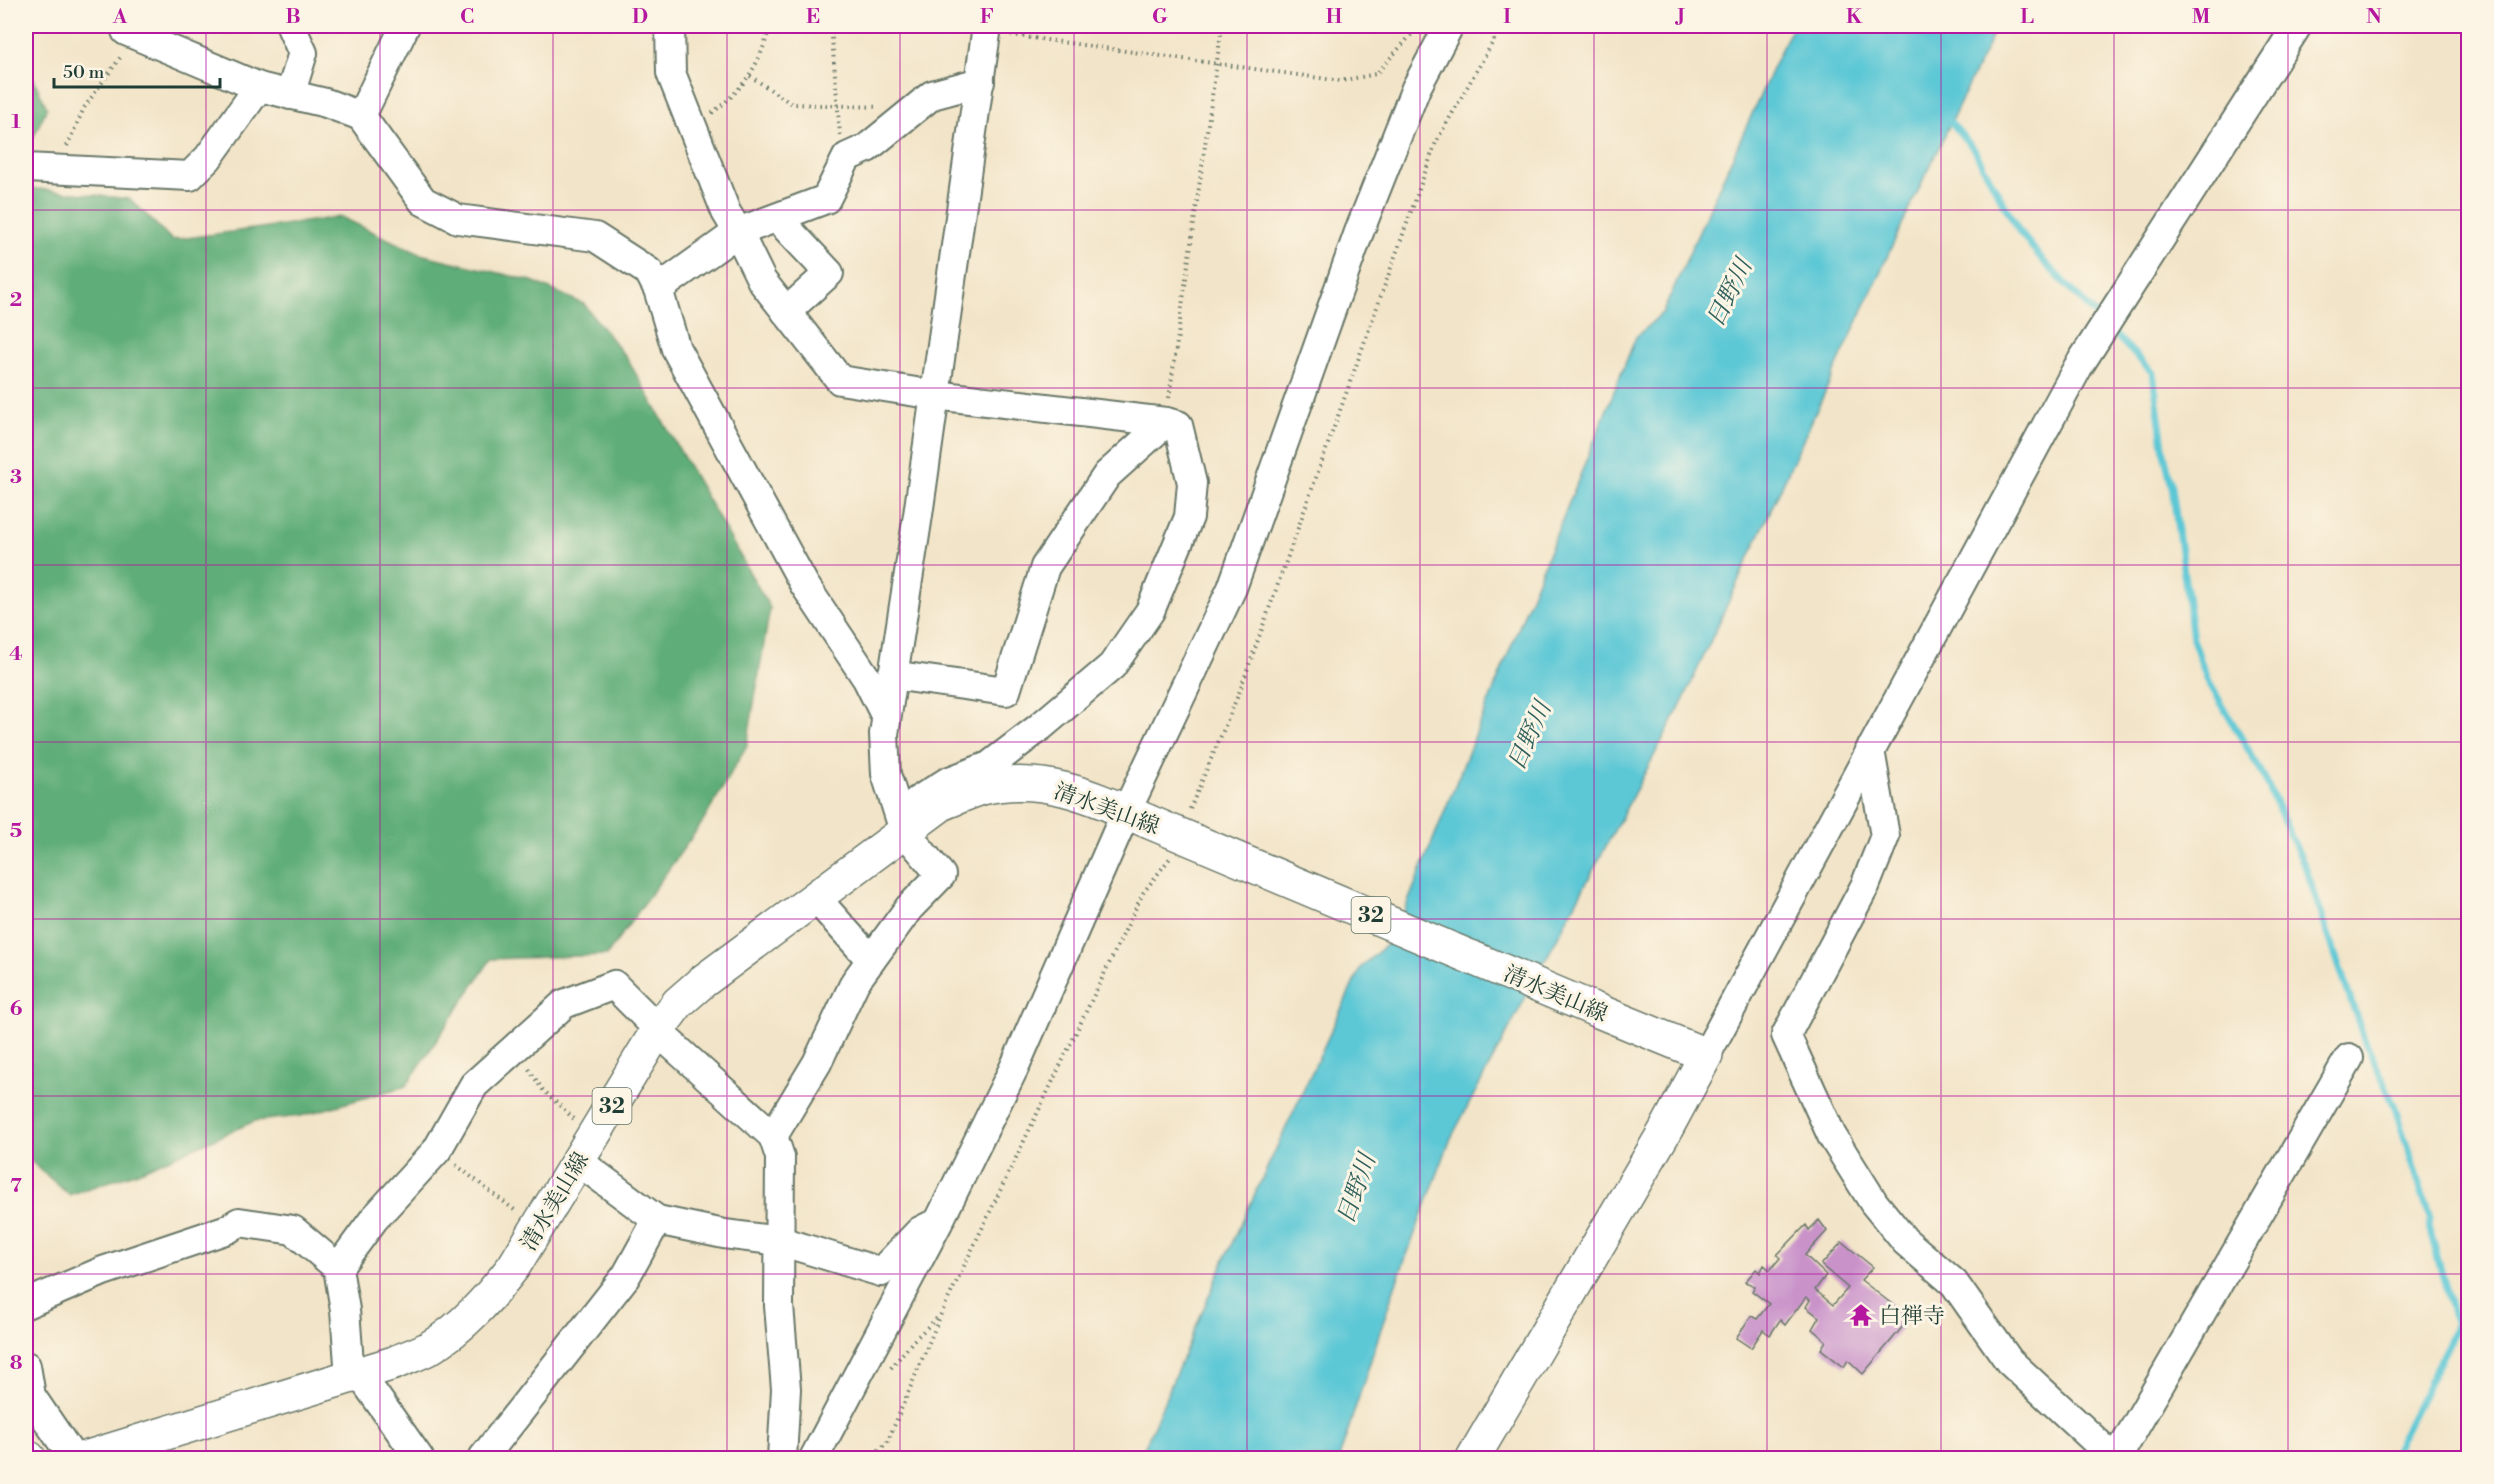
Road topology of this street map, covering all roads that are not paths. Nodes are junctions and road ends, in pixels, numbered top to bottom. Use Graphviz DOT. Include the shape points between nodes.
graph roads {
  1 [pos="294,26"];
  2 [pos="405,26"];
  3 [pos="670,26"];
  4 [pos="1449,26"];
  5 [pos="2297,26"];
  6 [pos="987,28"];
  7 [pos="132,33"];
  8 [pos="980,82"];
  9 [pos="259,87"];
  10 [pos="290,95"];
  11 [pos="361,116"];
  12 [pos="26,168"];
  13 [pos="777,218"];
  14 [pos="738,232"];
  15 [pos="658,289"];
  16 [pos="786,312"];
  17 [pos="935,395"];
  18 [pos="1166,422"];
  19 [pos="892,675"];
  20 [pos="886,717"];
  21 [pos="1870,750"];
  22 [pos="1137,816"];
  23 [pos="904,831"];
  24 [pos="815,897"];
  25 [pos="871,960"];
  26 [pos="655,1028"];
  27 [pos="1706,1055"];
  28 [pos="2349,1058"];
  29 [pos="773,1136"];
  30 [pos="578,1161"];
  31 [pos="657,1220"];
  32 [pos="938,1223"];
  33 [pos="780,1241"];
  34 [pos="338,1268"];
  35 [pos="26,1304"];
  36 [pos="26,1366"];
  37 [pos="357,1375"];
  38 [pos="73,1458"];
  39 [pos="85,1458"];
  40 [pos="419,1458"];
  41 [pos="483,1458"];
  42 [pos="782,1458"];
  43 [pos="814,1458"];
  44 [pos="1473,1458"];
  45 [pos="2116,1458"];
  1 -- 10 [label="street" via="303,53"];
  2 -- 11 [label="street"];
  3 -- 14 [label="street" via="671,73 726,212"];
  4 -- 22 [label="street" via="1416,88 1359,232 1232,588"];
  5 -- 21 [label="street" via="2078,367"];
  6 -- 8 [label="street"];
  7 -- 9 [label="street"];
  8 -- 13 [label="street" via="932,95 867,148 847,157 826,199"];
  8 -- 17 [label="street"];
  9 -- 10 [label="street"];
  9 -- 12 [label="street" via="208,158 190,176"];
  10 -- 11 [label="street"];
  11 -- 15 [label="street" via="423,201 458,219 595,237 649,272"];
  13 -- 14 [label="street"];
  13 -- 16 [label="street" via="829,273"];
  14 -- 15 [label="street"];
  14 -- 16 [label="street" via="762,280"];
  15 -- 20 [label="street" via="676,350 804,584 867,679"];
  16 -- 17 [label="street" via="840,380"];
  17 -- 18 [label="street"];
  17 -- 19 [label="street"];
  18 -- 19 [label="street" via="1107,475 1045,567 1006,691"];
  18 -- 23 [label="street" via="1178,425 1192,483 1190,517 1150,611 1112,666 988,765 947,782 917,801"];
  19 -- 20 [label="street"];
  20 -- 23 [label="street" via="886,774"];
  21 -- 27 [label="street"];
  21 -- 45 [label="street" via="1885,836 1865,886 1786,1035 1832,1136 1874,1203 1905,1241 1954,1283 2009,1361"];
  22 -- 23 [label="main road, 清水美山線 / 32" via="1068,789 1027,783 982,788 943,803"];
  22 -- 27 [label="main road, 清水美山線 / 32, bridge"];
  22 -- 32 [label="street"];
  23 -- 24 [label="main road, 清水美山線 / 32"];
  23 -- 25 [label="street" via="941,875 909,908"];
  24 -- 25 [label="street"];
  24 -- 26 [label="main road, 清水美山線 / 32" via="702,982"];
  25 -- 29 [label="street" via="855,982 817,1063"];
  26 -- 29 [label="street"];
  26 -- 30 [label="main road, 清水美山線 / 32"];
  26 -- 34 [label="street" via="614,985 564,1004 474,1085 437,1150 374,1219"];
  27 -- 44 [label="main road"];
  28 -- 45 [label="street"];
  29 -- 33 [label="street" via="780,1157"];
  30 -- 31 [label="street"];
  30 -- 37 [label="main road, 清水美山線 / 32" via="514,1266 489,1298 430,1347"];
  31 -- 33 [label="street"];
  31 -- 41 [label="street" via="626,1276"];
  32 -- 33 [label="street" via="920,1231 881,1272"];
  32 -- 43 [label="street"];
  33 -- 42 [label="street" via="779,1306 786,1389"];
  34 -- 35 [label="street" via="293,1230 239,1222 103,1271"];
  34 -- 37 [label="street"];
  36 -- 38 [label="street" via="31,1396"];
  37 -- 39 [label="main road, 清水美山線 / 32"];
  37 -- 40 [label="street"];
}
